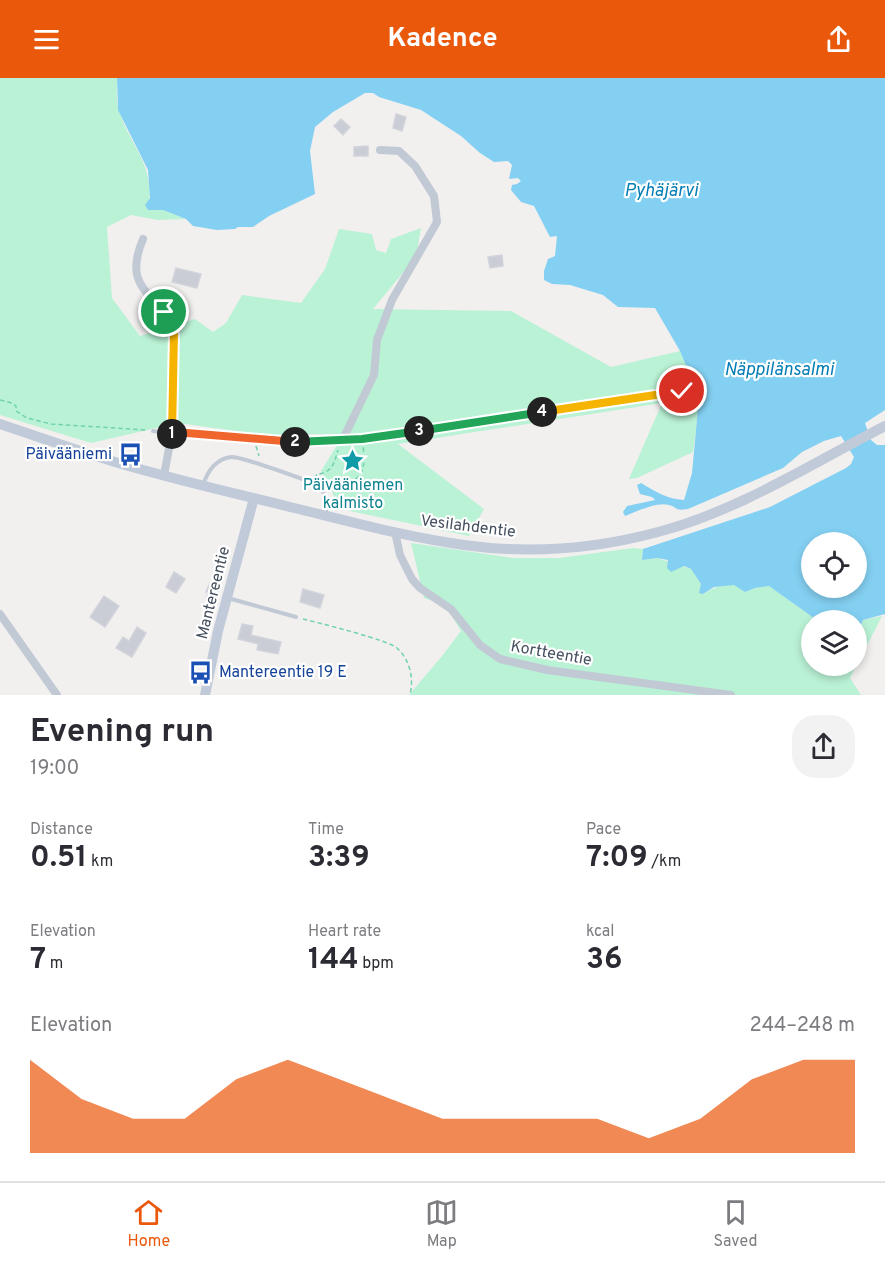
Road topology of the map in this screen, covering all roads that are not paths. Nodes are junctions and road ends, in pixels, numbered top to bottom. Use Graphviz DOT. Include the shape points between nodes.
graph roads {
  1 [pos="380,150"];
  2 [pos="143,239"];
  3 [pos="682,391"];
  4 [pos="0,424"];
  5 [pos="885,426"];
  6 [pos="153,430"];
  7 [pos="172,434"];
  8 [pos="340,441"];
  9 [pos="164,475"];
  10 [pos="203,486"];
  11 [pos="254,498"];
  12 [pos="326,516"];
  13 [pos="395,532"];
  14 [pos="227,598"];
  15 [pos="0,614"];
  16 [pos="296,616"];
  17 [pos="57,695"];
  18 [pos="205,695"];
  19 [pos="731,695"];
  1 -- 8 [label="street" via="399,151 415,166 434,196 437,222 392,300 376,340 374,375"];
  2 -- 7 [label="street" via="137,254 138,281 170,320 174,332"];
  3 -- 8 [label="lane"];
  4 -- 9 [label="main road, Vesilahdentie"];
  5 -- 13 [label="main road, Vesilahdentie" via="716,512 628,539 522,549 465,545"];
  6 -- 7 [label="lane"];
  7 -- 8 [label="street" via="285,442"];
  7 -- 9 [label="street"];
  9 -- 10 [label="main road, Vesilahdentie"];
  10 -- 11 [label="main road, Vesilahdentie"];
  10 -- 12 [label="lane" via="212,467 233,457 310,482 323,490"];
  11 -- 12 [label="main road, Vesilahdentie"];
  11 -- 14 [label="main road, Mantereentie"];
  12 -- 13 [label="main road, Vesilahdentie"];
  13 -- 19 [label="street, Kortteentie" via="400,555 412,579 451,609 480,645 500,659 547,670"];
  14 -- 16 [label="lane"];
  14 -- 18 [label="main road, Mantereentie"];
  15 -- 17 [label="street"];
}
